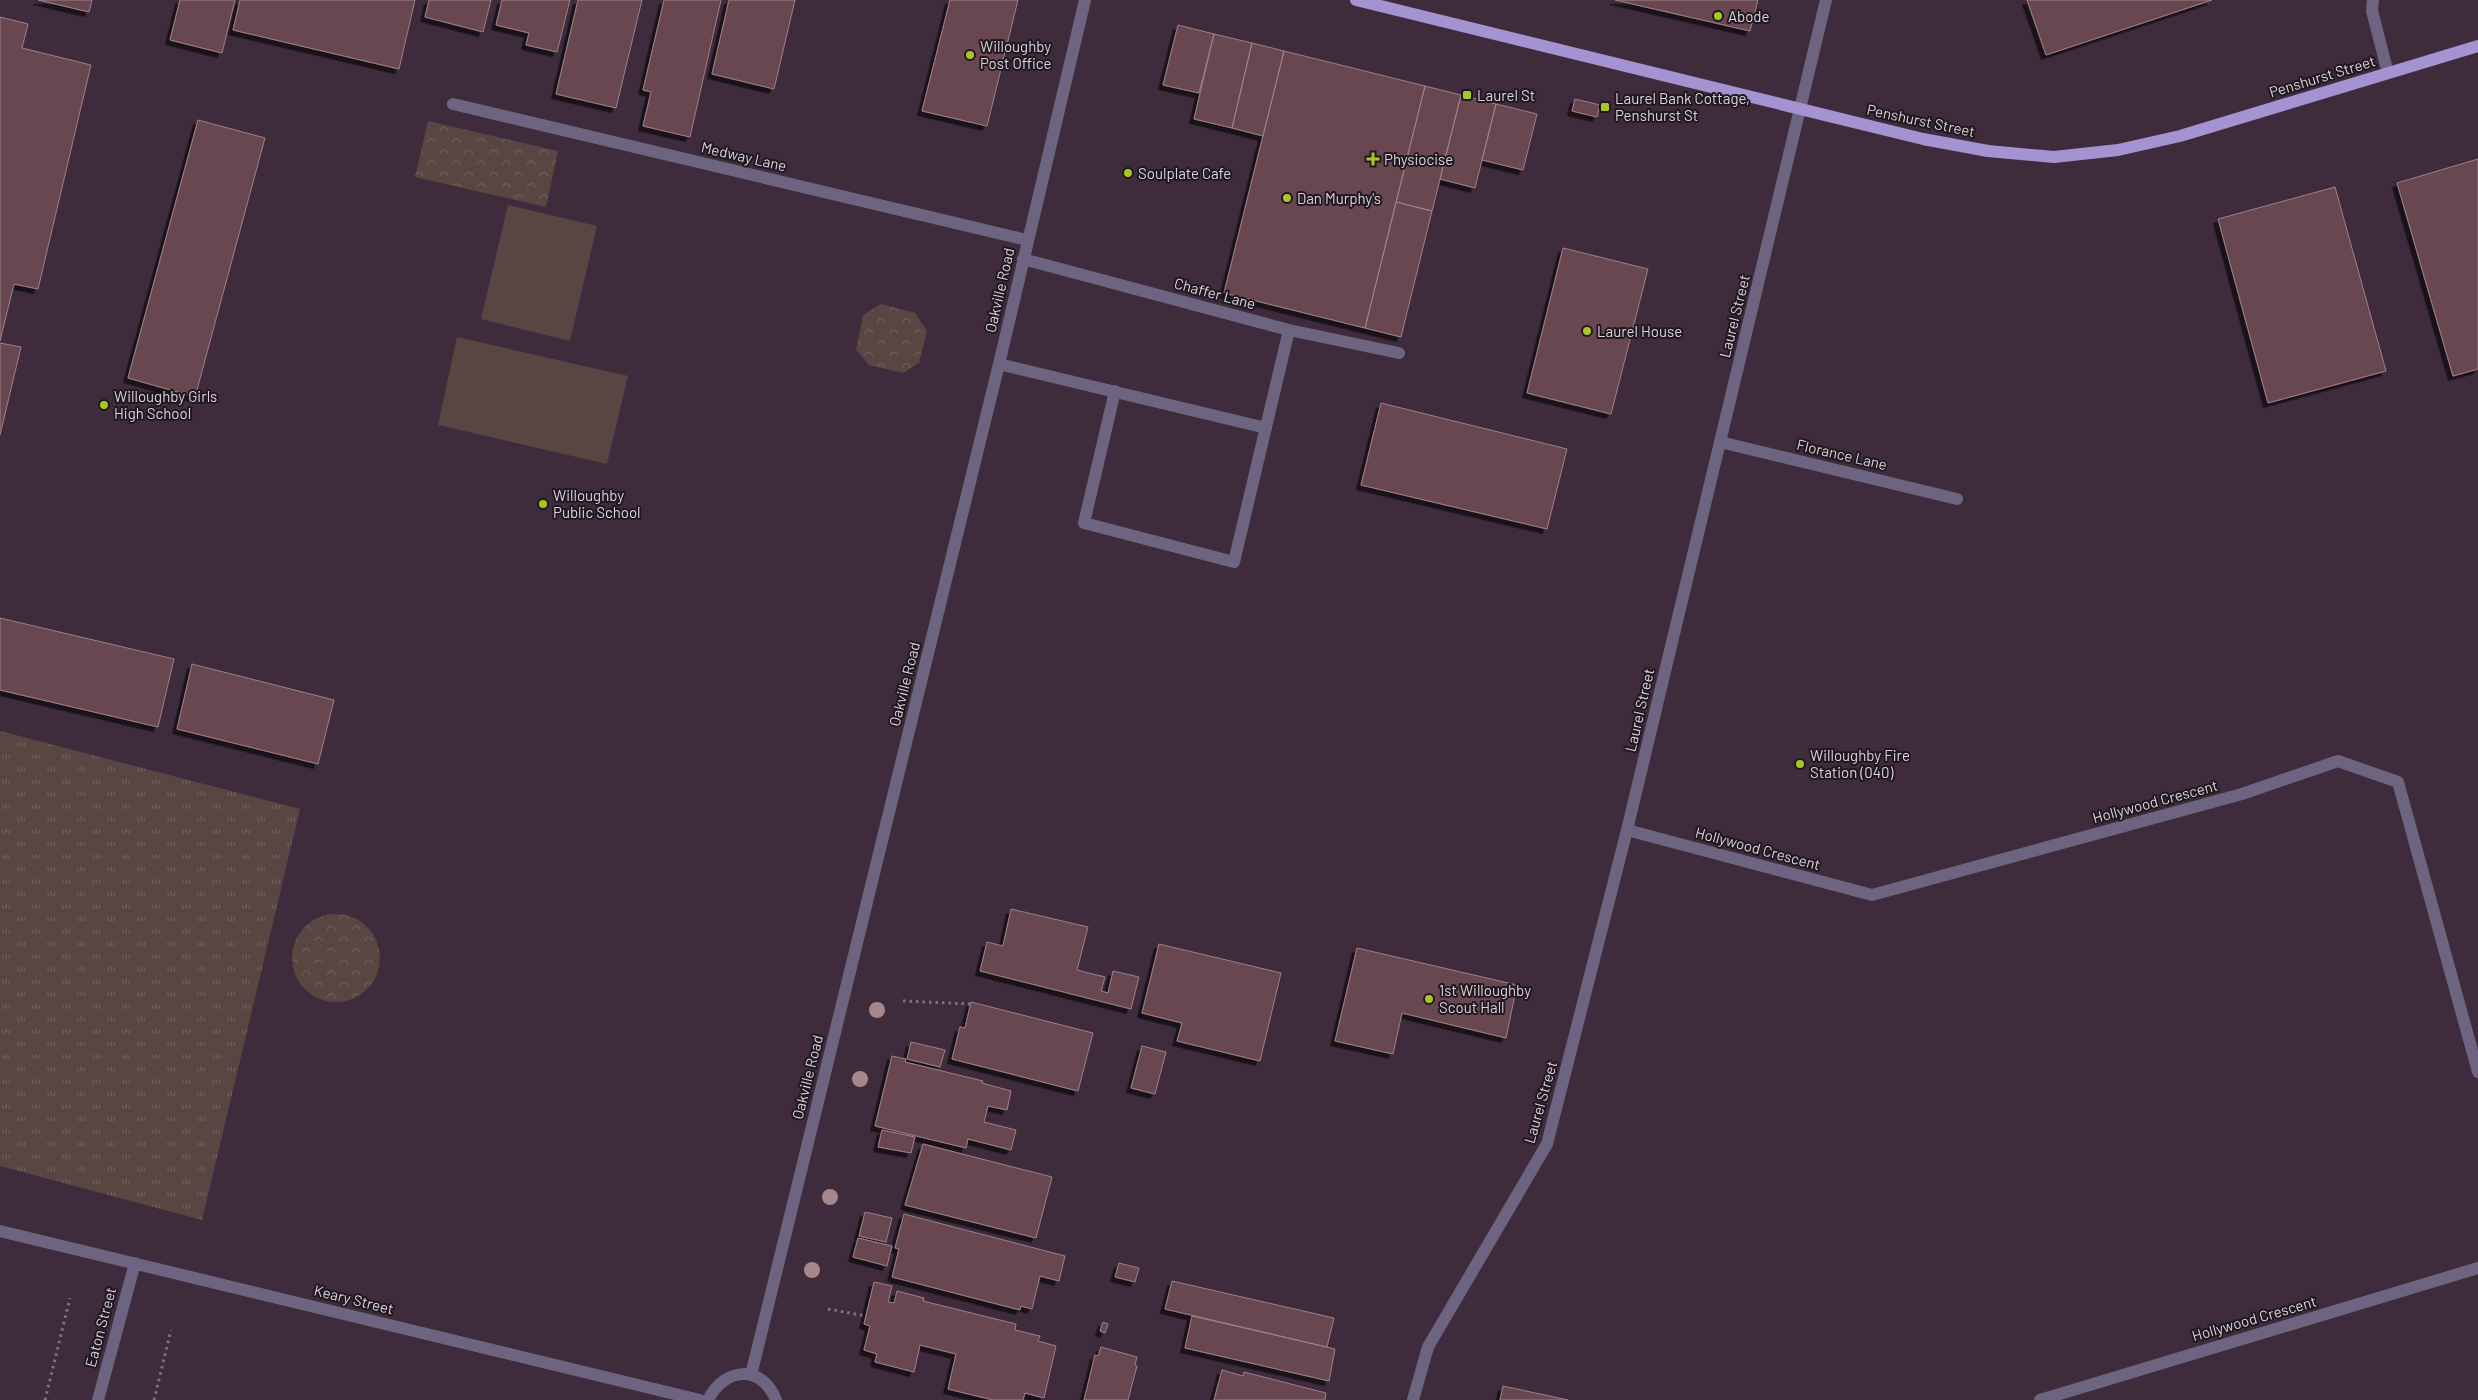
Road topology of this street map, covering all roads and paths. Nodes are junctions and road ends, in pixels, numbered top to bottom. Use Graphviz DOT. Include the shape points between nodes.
graph roads {
  1 [pos="1085,0"];
  2 [pos="1356,0"];
  3 [pos="1826,0"];
  4 [pos="2372,0"];
  5 [pos="2478,46"];
  6 [pos="2388,73"];
  7 [pos="454,104"];
  8 [pos="1800,108"];
  9 [pos="1027,240"];
  10 [pos="1023,259"];
  11 [pos="1289,330"];
  12 [pos="1399,353"];
  13 [pos="999,364"];
  14 [pos="1115,392"];
  15 [pos="1266,428"];
  16 [pos="1720,442"];
  17 [pos="1957,499"];
  18 [pos="1627,830"];
  19 [pos="903,1002"];
  20 [pos="971,1004"];
  21 [pos="2478,1072"];
  22 [pos="0,1231"];
  23 [pos="134,1263"];
  24 [pos="2478,1268"];
  25 [pos="70,1298"];
  26 [pos="828,1309"];
  27 [pos="866,1316"];
  28 [pos="171,1330"];
  29 [pos="751,1375"];
  30 [pos="45,1400"];
  31 [pos="98,1400"];
  32 [pos="154,1400"];
  33 [pos="700,1400"];
  34 [pos="708,1400"];
  35 [pos="776,1400"];
  36 [pos="1414,1400"];
  37 [pos="2040,1400"];
  1 -- 9 [label="street, Oakville Road"];
  2 -- 8 [label="main road, Penshurst Street"];
  3 -- 8 [label="street, Laurel Street"];
  4 -- 6 [label="street"];
  5 -- 6 [label="main road, Penshurst Street"];
  6 -- 8 [label="main road, Penshurst Street" via="2180,136 2118,150 2054,157 1988,151 1923,140"];
  7 -- 9 [label="street, Medway Lane"];
  8 -- 16 [label="street, Laurel Street"];
  9 -- 10 [label="street, Oakville Road"];
  10 -- 11 [label="street, Chaffer Lane"];
  10 -- 13 [label="street, Oakville Road"];
  11 -- 12 [label="street, Chaffer Lane"];
  11 -- 15 [label="street"];
  13 -- 14 [label="street"];
  13 -- 29 [label="street, Oakville Road"];
  14 -- 15 [label="street"];
  14 -- 15 [label="street" via="1084,523 1234,562"];
  16 -- 17 [label="street, Florance Lane"];
  16 -- 18 [label="street, Laurel Street"];
  18 -- 21 [label="street, Hollywood Crescent" via="1872,895 2242,794 2338,761 2398,782"];
  18 -- 36 [label="street, Laurel Street" via="1547,1144 1428,1347"];
  19 -- 20 [label="path"];
  22 -- 23 [label="street, Keary Street"];
  23 -- 31 [label="street, Eaton Street"];
  23 -- 33 [label="street, Keary Street"];
  24 -- 37 [label="street, Hollywood Crescent"];
  25 -- 30 [label="path"];
  26 -- 27 [label="path"];
  28 -- 32 [label="path"];
  29 -- 34 [label="street" via="736,1374 723,1379"];
  29 -- 35 [label="street" via="763,1381"];
}
